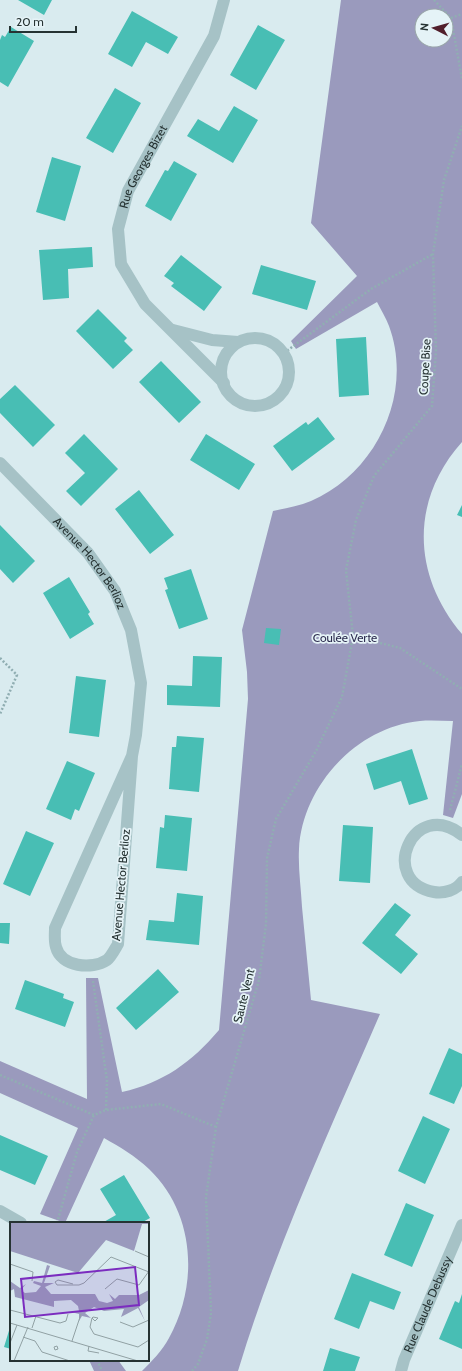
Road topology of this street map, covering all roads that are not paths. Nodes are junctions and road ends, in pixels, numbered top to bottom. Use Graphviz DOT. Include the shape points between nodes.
graph roads {
  1 [pos="224,0"];
  2 [pos="172,330"];
  3 [pos="238,342"];
  4 [pos="224,383"];
  5 [pos="0,463"];
  6 [pos="132,756"];
  7 [pos="462,835"];
  8 [pos="462,882"];
  9 [pos="0,1211"];
  10 [pos="19,1221"];
  11 [pos="462,1225"];
  12 [pos="459,1240"];
  13 [pos="401,1371"];
  1 -- 2 [label="street, Rue Georges Bizet" via="214,36 128,190 118,229 121,264 145,304"];
  2 -- 3 [label="street, Rue Georges Bizet" via="212,340"];
  2 -- 4 [label="street, Rue Georges Bizet"];
  3 -- 4 [label="street" via="225,356 222,365"];
  3 -- 4 [label="street, Rue Georges Bizet" via="260,338 270,341 284,353 289,367 285,388 278,397 258,405 237,400 229,393"];
  5 -- 6 [label="street, Avenue Hector Berlioz" via="88,553 114,591 131,630 141,683"];
  6 -- 6 [label="street, Avenue Hector Berlioz" via="54,928 56,948 66,960 79,966 91,967 108,960 118,944"];
  7 -- 8 [label="street" via="446,826 434,825 424,828 414,835 404,855 409,877 427,891 449,891"];
  9 -- 10 [label="street"];
  11 -- 12 [label="street, Rue Claude Debussy"];
  12 -- 13 [label="street, Rue Claude Debussy"];
}
